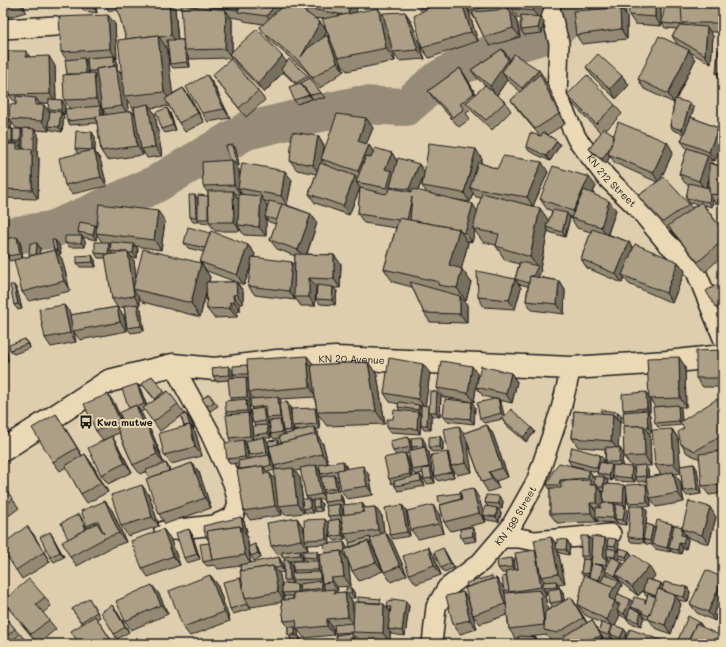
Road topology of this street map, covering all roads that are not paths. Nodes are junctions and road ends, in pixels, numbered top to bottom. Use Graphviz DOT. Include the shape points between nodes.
graph roads {
  1 [pos="550,6"];
  2 [pos="56,26"];
  3 [pos="3,29"];
  4 [pos="723,338"];
  5 [pos="723,356"];
  6 [pos="172,365"];
  7 [pos="571,368"];
  8 [pos="3,450"];
  9 [pos="164,531"];
  10 [pos="611,534"];
  11 [pos="502,538"];
  12 [pos="432,644"];
  1 -- 4 [label="street, KN 212 Street" via="559,43 557,96 577,139 606,177 638,208 666,242 695,269"];
  2 -- 3 [label="street"];
  5 -- 7 [label="main road, KN 20 Avenue"];
  6 -- 7 [label="main road, KN 20 Avenue" via="215,369 277,361 336,358"];
  6 -- 8 [label="main road, KN 20 Avenue" via="109,381"];
  6 -- 9 [label="street" via="210,433 238,502 233,517 214,525"];
  7 -- 11 [label="street, KN 199 Street" via="561,409 536,482"];
  10 -- 11 [label="street" via="535,541"];
  11 -- 12 [label="street, KN 199 Street" via="481,562 447,588 436,607"];
}
